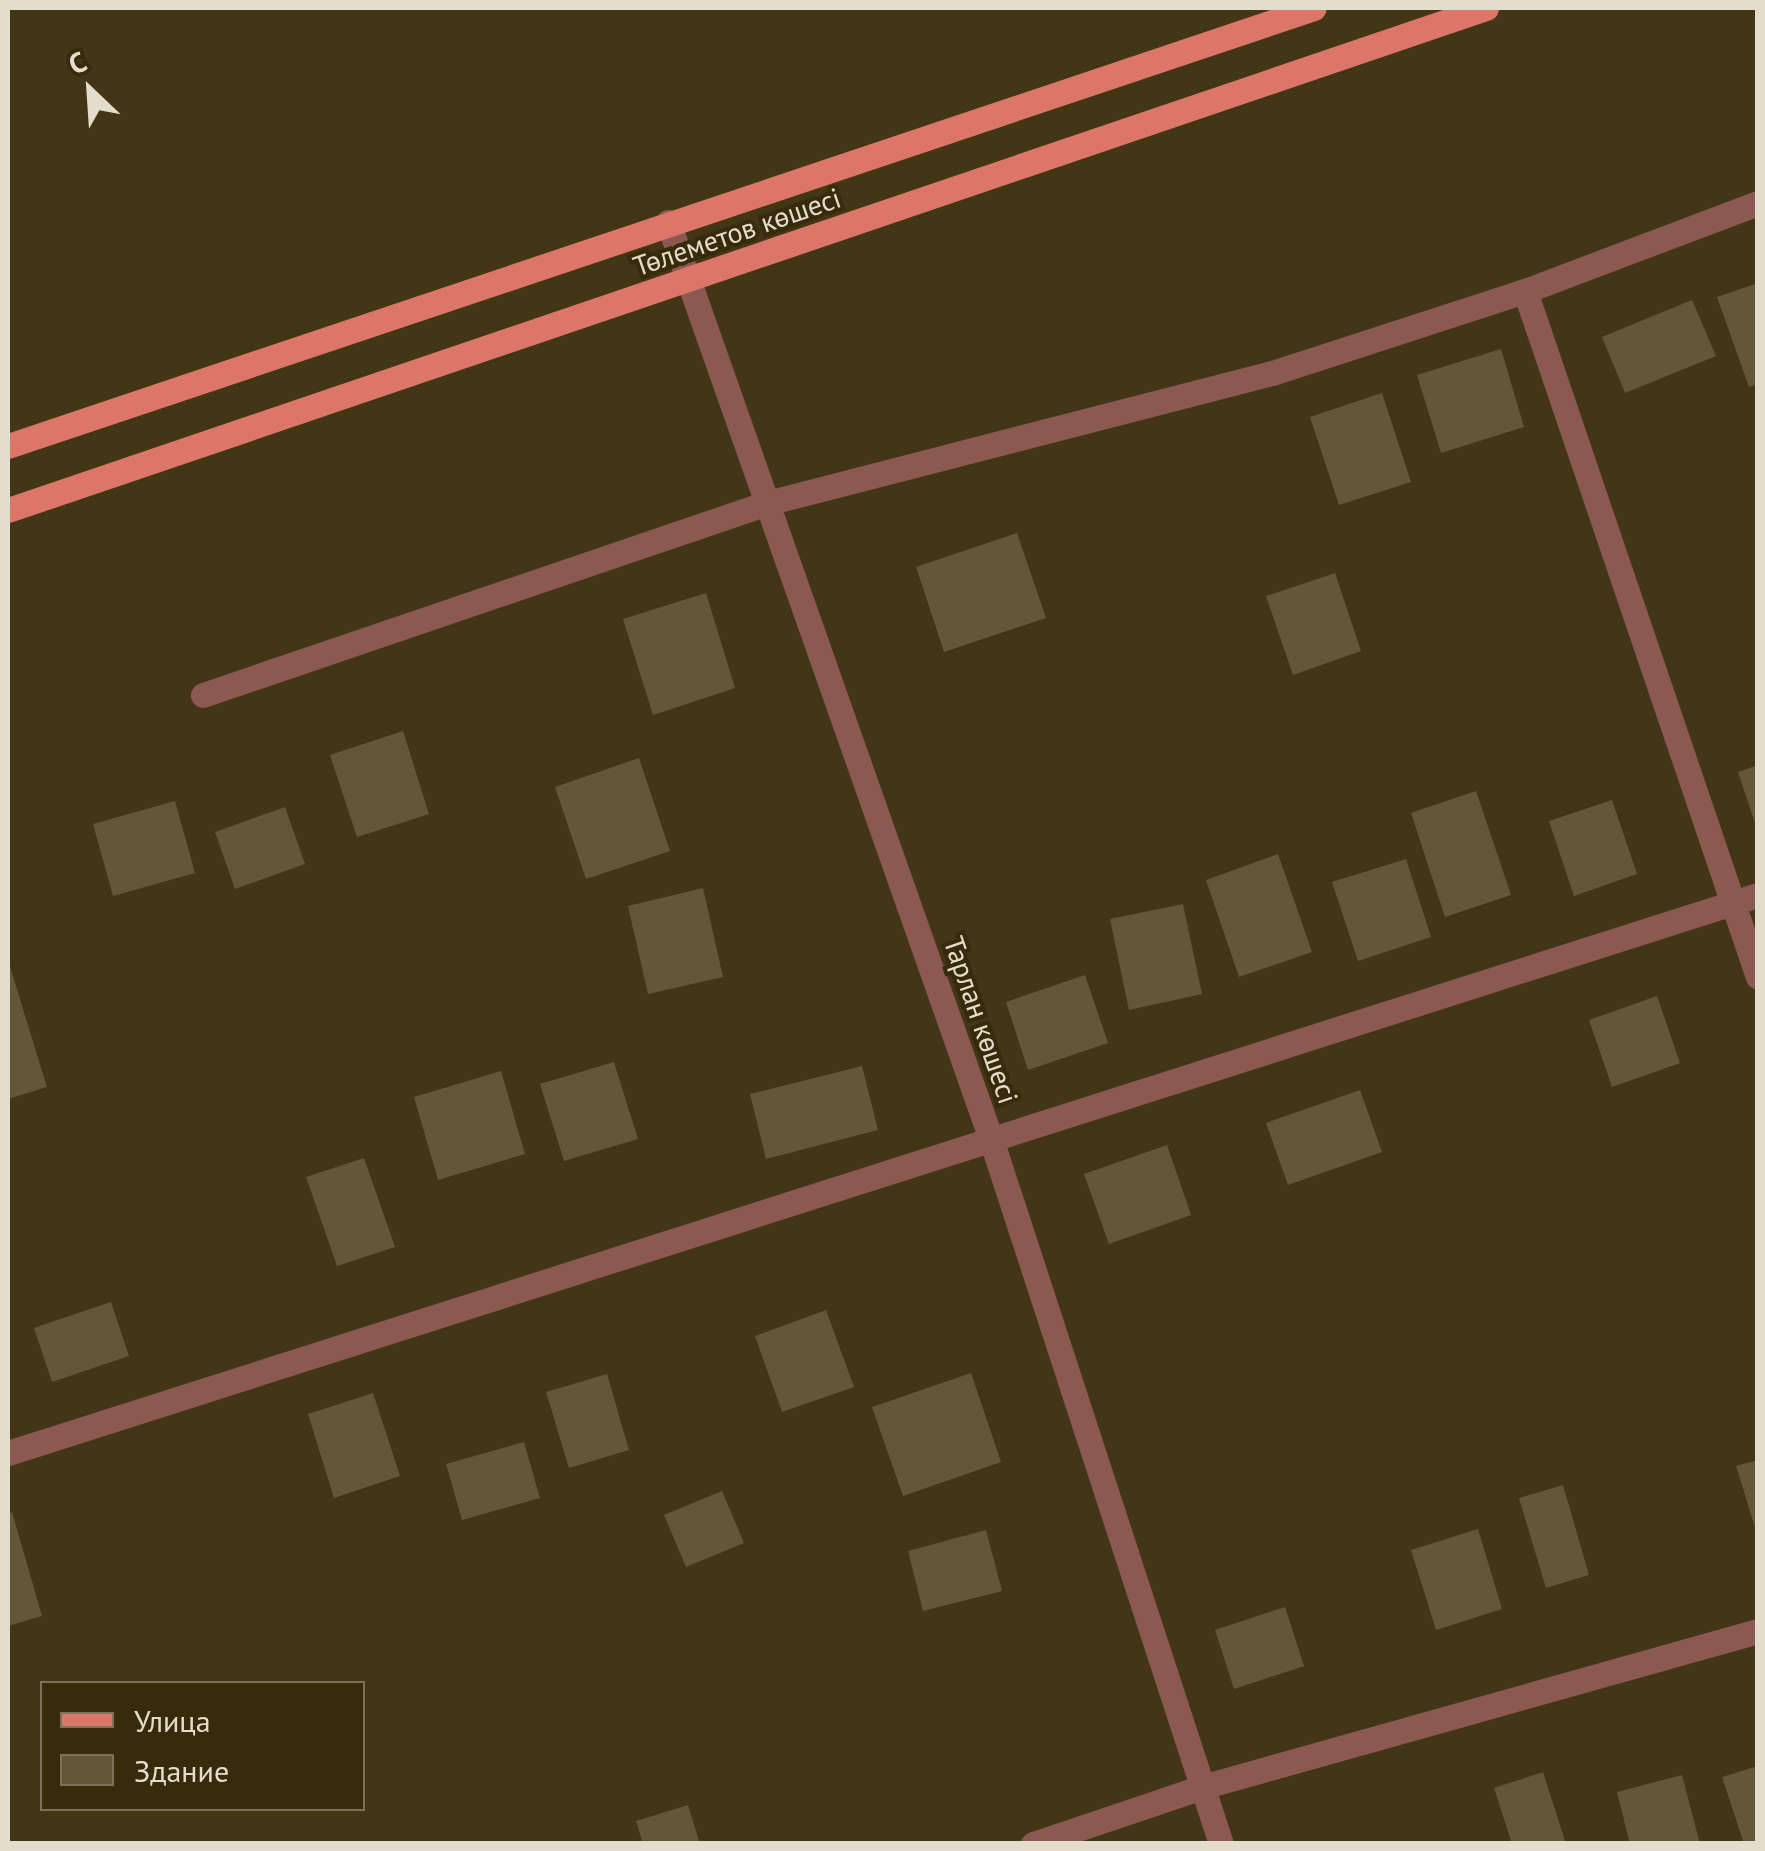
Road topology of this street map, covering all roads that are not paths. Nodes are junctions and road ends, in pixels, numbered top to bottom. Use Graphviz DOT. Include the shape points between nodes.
graph roads {
  1 [pos="1314,8"];
  2 [pos="1486,8"];
  3 [pos="1758,203"];
  4 [pos="668,222"];
  5 [pos="688,281"];
  6 [pos="1525,291"];
  7 [pos="8,446"];
  8 [pos="766,503"];
  9 [pos="8,510"];
  10 [pos="202,695"];
  11 [pos="1745,899"];
  12 [pos="1758,977"];
  13 [pos="992,1139"];
  14 [pos="8,1453"];
  15 [pos="1758,1631"];
  16 [pos="1202,1787"];
  17 [pos="1033,1844"];
  18 [pos="1220,1844"];
  1 -- 4 [label="main road, Төлеметов көшесі"];
  2 -- 5 [label="main road, Төлеметов көшесі"];
  3 -- 6 [label="street"];
  4 -- 5 [label="street, Тарлан көшесі"];
  4 -- 7 [label="main road, Төлеметов көшесі"];
  5 -- 8 [label="street, Тарлан көшесі"];
  5 -- 9 [label="main road, Төлеметов көшесі"];
  6 -- 8 [label="street" via="1272,373"];
  6 -- 11 [label="street"];
  8 -- 10 [label="street"];
  8 -- 13 [label="street, Тарлан көшесі"];
  11 -- 12 [label="street"];
  11 -- 13 [label="street"];
  13 -- 14 [label="street"];
  13 -- 16 [label="street, Тарлан көшесі"];
  15 -- 16 [label="street"];
  16 -- 17 [label="street"];
  16 -- 18 [label="street, Тарлан көшесі"];
}
